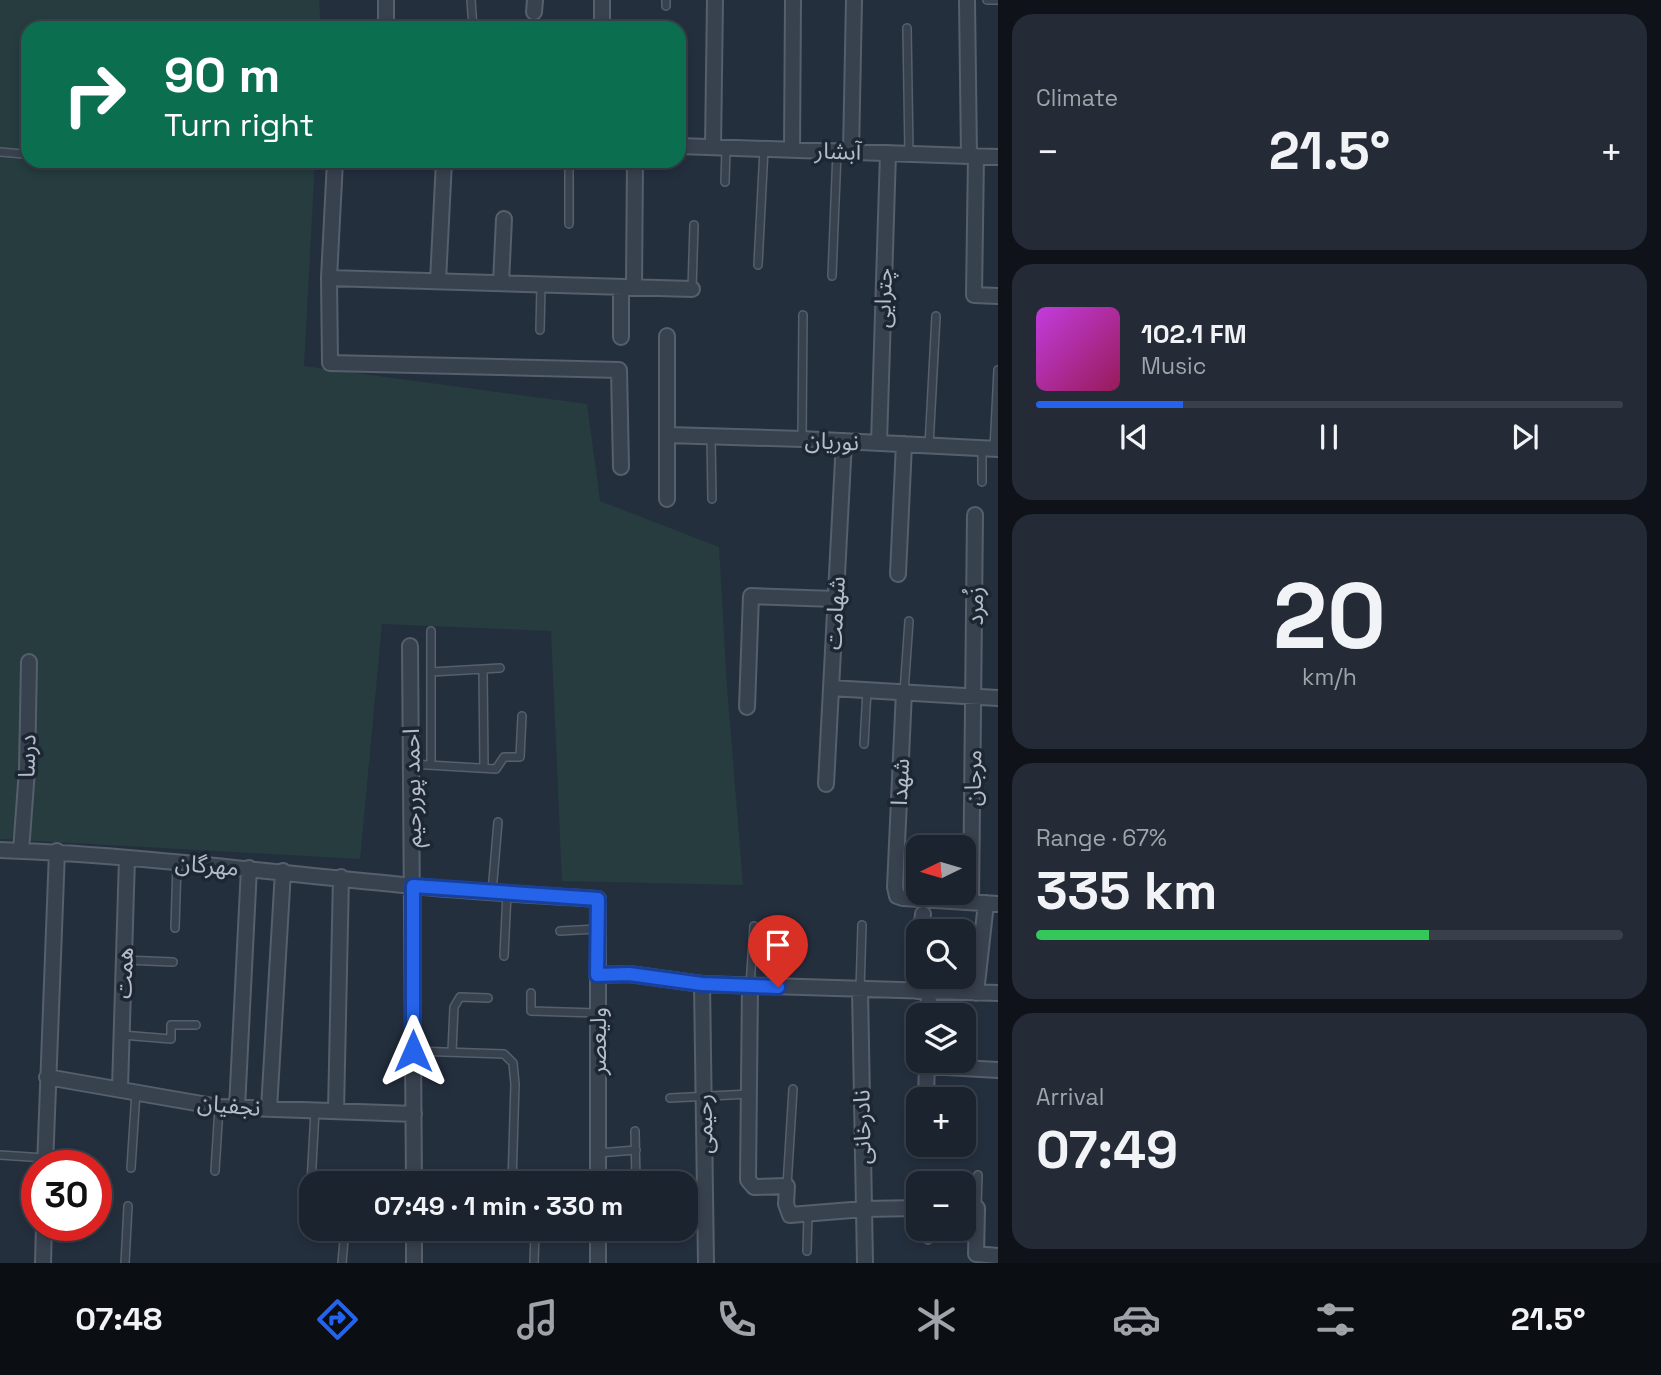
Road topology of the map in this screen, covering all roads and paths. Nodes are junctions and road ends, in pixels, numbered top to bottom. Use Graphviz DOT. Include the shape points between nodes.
graph roads {
  1 [pos="386,0"];
  2 [pos="471,0"];
  3 [pos="602,0"];
  4 [pos="715,0"];
  5 [pos="793,0"];
  6 [pos="854,0"];
  7 [pos="967,0"];
  8 [pos="986,0"];
  9 [pos="998,0"];
  10 [pos="386,21"];
  11 [pos="472,21"];
  12 [pos="602,21"];
  13 [pos="906,27"];
  14 [pos="686,146"];
  15 [pos="720,147"];
  16 [pos="764,149"];
  17 [pos="792,150"];
  18 [pos="844,151"];
  19 [pos="0,152"];
  20 [pos="888,153"];
  21 [pos="909,153"];
  22 [pos="21,154"];
  23 [pos="973,156"];
  24 [pos="998,157"];
  25 [pos="335,168"];
  26 [pos="444,168"];
  27 [pos="569,168"];
  28 [pos="635,168"];
  29 [pos="725,182"];
  30 [pos="504,219"];
  31 [pos="569,224"];
  32 [pos="694,225"];
  33 [pos="758,265"];
  34 [pos="832,276"];
  35 [pos="330,278"];
  36 [pos="438,281"];
  37 [pos="501,283"];
  38 [pos="541,284"];
  39 [pos="628,287"];
  40 [pos="692,289"];
  41 [pos="998,296"];
  42 [pos="803,315"];
  43 [pos="936,316"];
  44 [pos="540,330"];
  45 [pos="667,336"];
  46 [pos="621,337"];
  47 [pos="998,370"];
  48 [pos="667,435"];
  49 [pos="711,437"];
  50 [pos="802,439"];
  51 [pos="844,441"];
  52 [pos="878,443"];
  53 [pos="904,444"];
  54 [pos="929,446"];
  55 [pos="991,449"];
  56 [pos="621,467"];
  57 [pos="982,482"];
  58 [pos="667,499"];
  59 [pos="712,499"];
  60 [pos="975,515"];
  61 [pos="898,574"];
  62 [pos="835,599"];
  63 [pos="909,621"];
  64 [pos="431,631"];
  65 [pos="410,646"];
  66 [pos="29,662"];
  67 [pos="500,668"];
  68 [pos="483,669"];
  69 [pos="430,672"];
  70 [pos="831,688"];
  71 [pos="867,690"];
  72 [pos="904,692"];
  73 [pos="974,696"];
  74 [pos="998,698"];
  75 [pos="747,707"];
  76 [pos="522,716"];
  77 [pos="864,744"];
  78 [pos="411,764"];
  79 [pos="430,765"];
  80 [pos="484,768"];
  81 [pos="826,784"];
  82 [pos="498,822"];
  83 [pos="0,850"];
  84 [pos="21,850"];
  85 [pos="57,851"];
  86 [pos="127,858"];
  87 [pos="177,862"];
  88 [pos="249,868"];
  89 [pos="283,871"];
  90 [pos="341,877"];
  91 [pos="413,886"];
  92 [pos="500,892"];
  93 [pos="598,899"];
  94 [pos="985,903"];
  95 [pos="923,914"];
  96 [pos="922,919"];
  97 [pos="862,925"];
  98 [pos="754,926"];
  99 [pos="175,928"];
  100 [pos="598,929"];
  101 [pos="559,931"];
  102 [pos="504,956"];
  103 [pos="124,961"];
  104 [pos="173,962"];
  105 [pos="597,975"];
  106 [pos="702,984"];
  107 [pos="750,986"];
  108 [pos="923,989"];
  109 [pos="860,990"];
  110 [pos="923,992"];
  111 [pos="531,993"];
  112 [pos="976,993"];
  113 [pos="998,993"];
  114 [pos="488,998"];
  115 [pos="925,1003"];
  116 [pos="597,1013"];
  117 [pos="196,1025"];
  118 [pos="122,1035"];
  119 [pos="413,1051"];
  120 [pos="452,1052"];
  121 [pos="976,1068"];
  122 [pos="998,1070"];
  123 [pos="47,1077"];
  124 [pos="120,1088"];
  125 [pos="793,1089"];
  126 [pos="136,1091"];
  127 [pos="750,1094"];
  128 [pos="704,1096"];
  129 [pos="670,1098"];
  130 [pos="219,1107"];
  131 [pos="237,1108"];
  132 [pos="270,1109"];
  133 [pos="315,1110"];
  134 [pos="336,1111"];
  135 [pos="414,1114"];
  136 [pos="635,1131"];
  137 [pos="45,1150"];
  138 [pos="636,1150"];
  139 [pos="598,1153"];
  140 [pos="0,1155"];
  141 [pos="21,1158"];
  142 [pos="131,1168"];
  143 [pos="215,1171"];
  144 [pos="312,1171"];
  145 [pos="414,1171"];
  146 [pos="512,1171"];
  147 [pos="598,1171"];
  148 [pos="636,1171"];
  149 [pos="978,1175"];
  150 [pos="976,1184"];
  151 [pos="787,1186"];
  152 [pos="128,1206"];
  153 [pos="906,1208"];
  154 [pos="864,1209"];
  155 [pos="808,1213"];
  156 [pos="44,1241"];
  157 [pos="344,1241"];
  158 [pos="414,1241"];
  159 [pos="535,1241"];
  160 [pos="598,1241"];
  161 [pos="974,1241"];
  162 [pos="807,1251"];
  163 [pos="998,1255"];
  164 [pos="976,1259"];
  165 [pos="43,1263"];
  166 [pos="125,1263"];
  167 [pos="342,1263"];
  168 [pos="414,1263"];
  169 [pos="534,1263"];
  170 [pos="598,1263"];
  171 [pos="706,1263"];
  172 [pos="865,1263"];
  1 -- 10 [label="street"];
  2 -- 11 [label="lane"];
  3 -- 12 [label="street"];
  4 -- 15 [label="street"];
  5 -- 17 [label="street"];
  6 -- 18 [label="street"];
  7 -- 23 [label="street"];
  8 -- 9 [label="lane"];
  13 -- 21 [label="lane"];
  14 -- 15 [label="street, آبشار"];
  15 -- 16 [label="street, آبشار"];
  15 -- 29 [label="lane"];
  16 -- 17 [label="street, آبشار"];
  16 -- 33 [label="lane"];
  17 -- 18 [label="street, آبشار"];
  18 -- 20 [label="street, آبشار"];
  18 -- 34 [label="lane"];
  19 -- 22 [label="lane"];
  20 -- 21 [label="street, آبشار"];
  20 -- 52 [label="street, چترایی"];
  21 -- 23 [label="street, آبشار"];
  23 -- 24 [label="street, آبشار"];
  23 -- 41 [label="street" via="974,295"];
  25 -- 35 [label="street"];
  26 -- 36 [label="street"];
  27 -- 31 [label="lane"];
  28 -- 39 [label="street"];
  30 -- 37 [label="street"];
  32 -- 40 [label="lane"];
  35 -- 36 [label="street"];
  35 -- 56 [label="street" via="330,363 619,370"];
  36 -- 37 [label="street"];
  37 -- 38 [label="street"];
  38 -- 39 [label="street"];
  38 -- 44 [label="lane"];
  39 -- 40 [label="street"];
  39 -- 46 [label="street"];
  42 -- 50 [label="lane"];
  43 -- 54 [label="lane"];
  45 -- 48 [label="street"];
  47 -- 55 [label="lane"];
  48 -- 49 [label="street, نوریان"];
  48 -- 58 [label="street"];
  49 -- 50 [label="street, نوریان"];
  49 -- 59 [label="lane"];
  50 -- 51 [label="street, نوریان"];
  51 -- 52 [label="street, نوریان"];
  51 -- 62 [label="street, شهامت"];
  52 -- 53 [label="street, نوریان"];
  53 -- 54 [label="street, نوریان"];
  53 -- 61 [label="street"];
  54 -- 55 [label="street, نوریان"];
  55 -- 57 [label="lane"];
  60 -- 73 [label="street, زُمرد"];
  62 -- 70 [label="street, شهامت"];
  62 -- 75 [label="street" via="751,596"];
  63 -- 72 [label="lane"];
  64 -- 69 [label="lane"];
  65 -- 78 [label="street, احمد پوررحیم"];
  66 -- 84 [label="street, درسا"];
  67 -- 68 [label="lane"];
  68 -- 69 [label="lane"];
  68 -- 80 [label="lane"];
  69 -- 79 [label="lane"];
  70 -- 71 [label="street"];
  70 -- 81 [label="street, شهامت"];
  71 -- 72 [label="street"];
  71 -- 77 [label="lane"];
  72 -- 73 [label="street"];
  72 -- 94 [label="street, شهدا" via="897,896"];
  73 -- 74 [label="street"];
  73 -- 94 [label="street, مرجان"];
  76 -- 80 [label="lane" via="520,757 504,757 496,769"];
  78 -- 79 [label="lane"];
  78 -- 91 [label="street, احمد پوررحیم"];
  79 -- 80 [label="lane"];
  82 -- 92 [label="lane"];
  83 -- 84 [label="street, مهرگان"];
  84 -- 85 [label="street, مهرگان"];
  85 -- 86 [label="street, مهرگان"];
  85 -- 123 [label="street"];
  86 -- 87 [label="street, مهرگان"];
  86 -- 103 [label="street, همت"];
  87 -- 88 [label="street, مهرگان"];
  87 -- 99 [label="lane"];
  88 -- 89 [label="street, مهرگان"];
  88 -- 131 [label="street"];
  89 -- 90 [label="street, مهرگان"];
  89 -- 132 [label="street"];
  90 -- 91 [label="street, مهرگان"];
  90 -- 134 [label="street"];
  91 -- 92 [label="street, مهرگان"];
  91 -- 119 [label="street, احمد پوررحیم"];
  92 -- 93 [label="street, مهرگان"];
  92 -- 102 [label="lane"];
  93 -- 100 [label="street, ولیعصر"];
  94 -- 112 [label="street, مرجان"];
  95 -- 96 [label="street"];
  97 -- 109 [label="lane"];
  98 -- 107 [label="lane"];
  100 -- 101 [label="lane"];
  100 -- 105 [label="street, ولیعصر"];
  103 -- 104 [label="lane"];
  103 -- 118 [label="street, همت"];
  105 -- 106 [label="street" via="629,974"];
  105 -- 116 [label="street, ولیعصر"];
  106 -- 107 [label="street"];
  106 -- 128 [label="street, رحیمی"];
  107 -- 109 [label="street"];
  107 -- 127 [label="street"];
  108 -- 110 [label="street"];
  109 -- 110 [label="street"];
  109 -- 154 [label="street, نادرخانی"];
  110 -- 112 [label="street"];
  110 -- 115 [label="street"];
  111 -- 116 [label="lane" via="531,1011"];
  112 -- 113 [label="street"];
  114 -- 120 [label="lane" via="460,997 454,1007"];
  116 -- 139 [label="street, ولیعصر"];
  117 -- 118 [label="lane" via="172,1026 171,1038"];
  118 -- 124 [label="street, همت"];
  119 -- 120 [label="lane"];
  119 -- 135 [label="street, احمد پوررحیم"];
  120 -- 146 [label="lane" via="503,1054 513,1063"];
  121 -- 122 [label="street"];
  123 -- 124 [label="street, نجفیان"];
  123 -- 137 [label="street"];
  124 -- 126 [label="street, نجفیان"];
  125 -- 151 [label="lane"];
  126 -- 130 [label="street, نجفیان"];
  126 -- 142 [label="lane"];
  127 -- 128 [label="lane"];
  127 -- 151 [label="street" via="748,1180 754,1187"];
  128 -- 129 [label="lane"];
  128 -- 171 [label="street, رحیمی"];
  130 -- 131 [label="street, نجفیان"];
  130 -- 143 [label="lane"];
  131 -- 132 [label="street, نجفیان"];
  132 -- 133 [label="street, نجفیان"];
  133 -- 134 [label="street, نجفیان"];
  133 -- 144 [label="lane"];
  134 -- 135 [label="street, نجفیان"];
  135 -- 145 [label="street, احمد پوررحیم"];
  136 -- 138 [label="lane"];
  138 -- 139 [label="lane"];
  138 -- 148 [label="lane"];
  139 -- 147 [label="street, ولیعصر"];
  140 -- 141 [label="lane"];
  149 -- 150 [label="lane"];
  151 -- 155 [label="street" via="790,1215"];
  152 -- 166 [label="lane"];
  153 -- 154 [label="street"];
  154 -- 155 [label="street"];
  154 -- 172 [label="street, نادرخانی"];
  155 -- 162 [label="lane"];
  156 -- 165 [label="street"];
  157 -- 167 [label="lane"];
  158 -- 168 [label="street"];
  159 -- 169 [label="lane"];
  160 -- 170 [label="street"];
  161 -- 164 [label="street"];
  163 -- 164 [label="street"];
}
